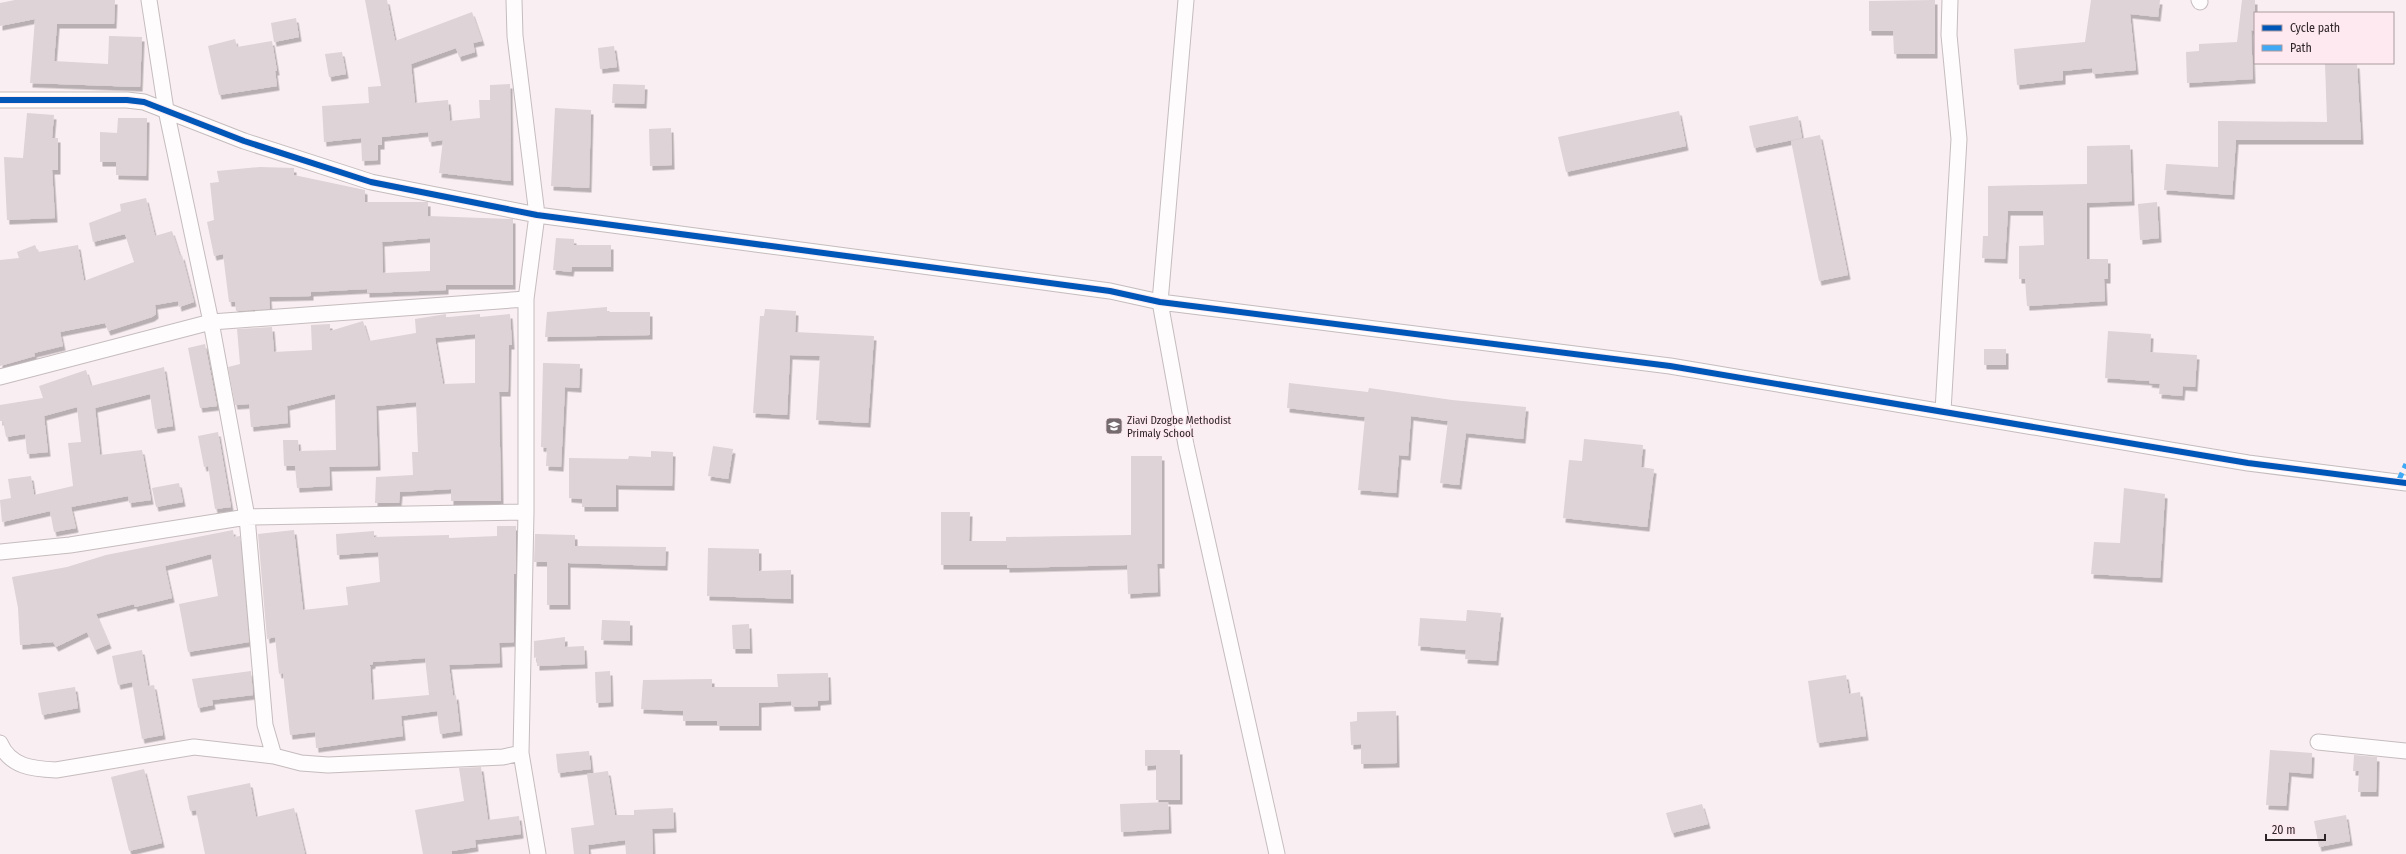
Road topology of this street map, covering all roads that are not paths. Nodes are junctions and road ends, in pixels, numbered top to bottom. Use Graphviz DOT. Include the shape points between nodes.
graph roads {
  1 [pos="149,0"];
  2 [pos="514,0"];
  3 [pos="1186,0"];
  4 [pos="1950,0"];
  5 [pos="0,100"];
  6 [pos="166,110"];
  7 [pos="537,215"];
  8 [pos="526,299"];
  9 [pos="1160,302"];
  10 [pos="211,322"];
  11 [pos="0,377"];
  12 [pos="1943,411"];
  13 [pos="2406,483"];
  14 [pos="526,512"];
  15 [pos="246,517"];
  16 [pos="0,552"];
  17 [pos="2318,742"];
  18 [pos="0,743"];
  19 [pos="2406,751"];
  20 [pos="521,753"];
  21 [pos="274,756"];
  22 [pos="538,854"];
  23 [pos="1277,854"];
  1 -- 6 [label="street"];
  2 -- 7 [label="street" via="515,36"];
  3 -- 9 [label="street"];
  4 -- 12 [label="street" via="1950,49 1959,139"];
  5 -- 6 [label="street" via="127,100 144,102"];
  6 -- 7 [label="street" via="244,141 371,182"];
  6 -- 10 [label="street"];
  7 -- 8 [label="street"];
  7 -- 9 [label="street" via="1103,290"];
  8 -- 10 [label="street"];
  8 -- 14 [label="street"];
  9 -- 12 [label="street" via="1670,366"];
  9 -- 23 [label="street" via="1186,445"];
  10 -- 11 [label="street"];
  10 -- 15 [label="street"];
  12 -- 13 [label="street" via="2248,463"];
  14 -- 15 [label="street"];
  14 -- 20 [label="street"];
  15 -- 16 [label="street" via="70,545"];
  15 -- 21 [label="street" via="265,725"];
  17 -- 19 [label="street"];
  18 -- 21 [label="street" via="8,758 34,769 56,770 194,747"];
  20 -- 21 [label="street" via="502,757 328,765 301,763"];
  20 -- 22 [label="street"];
}
